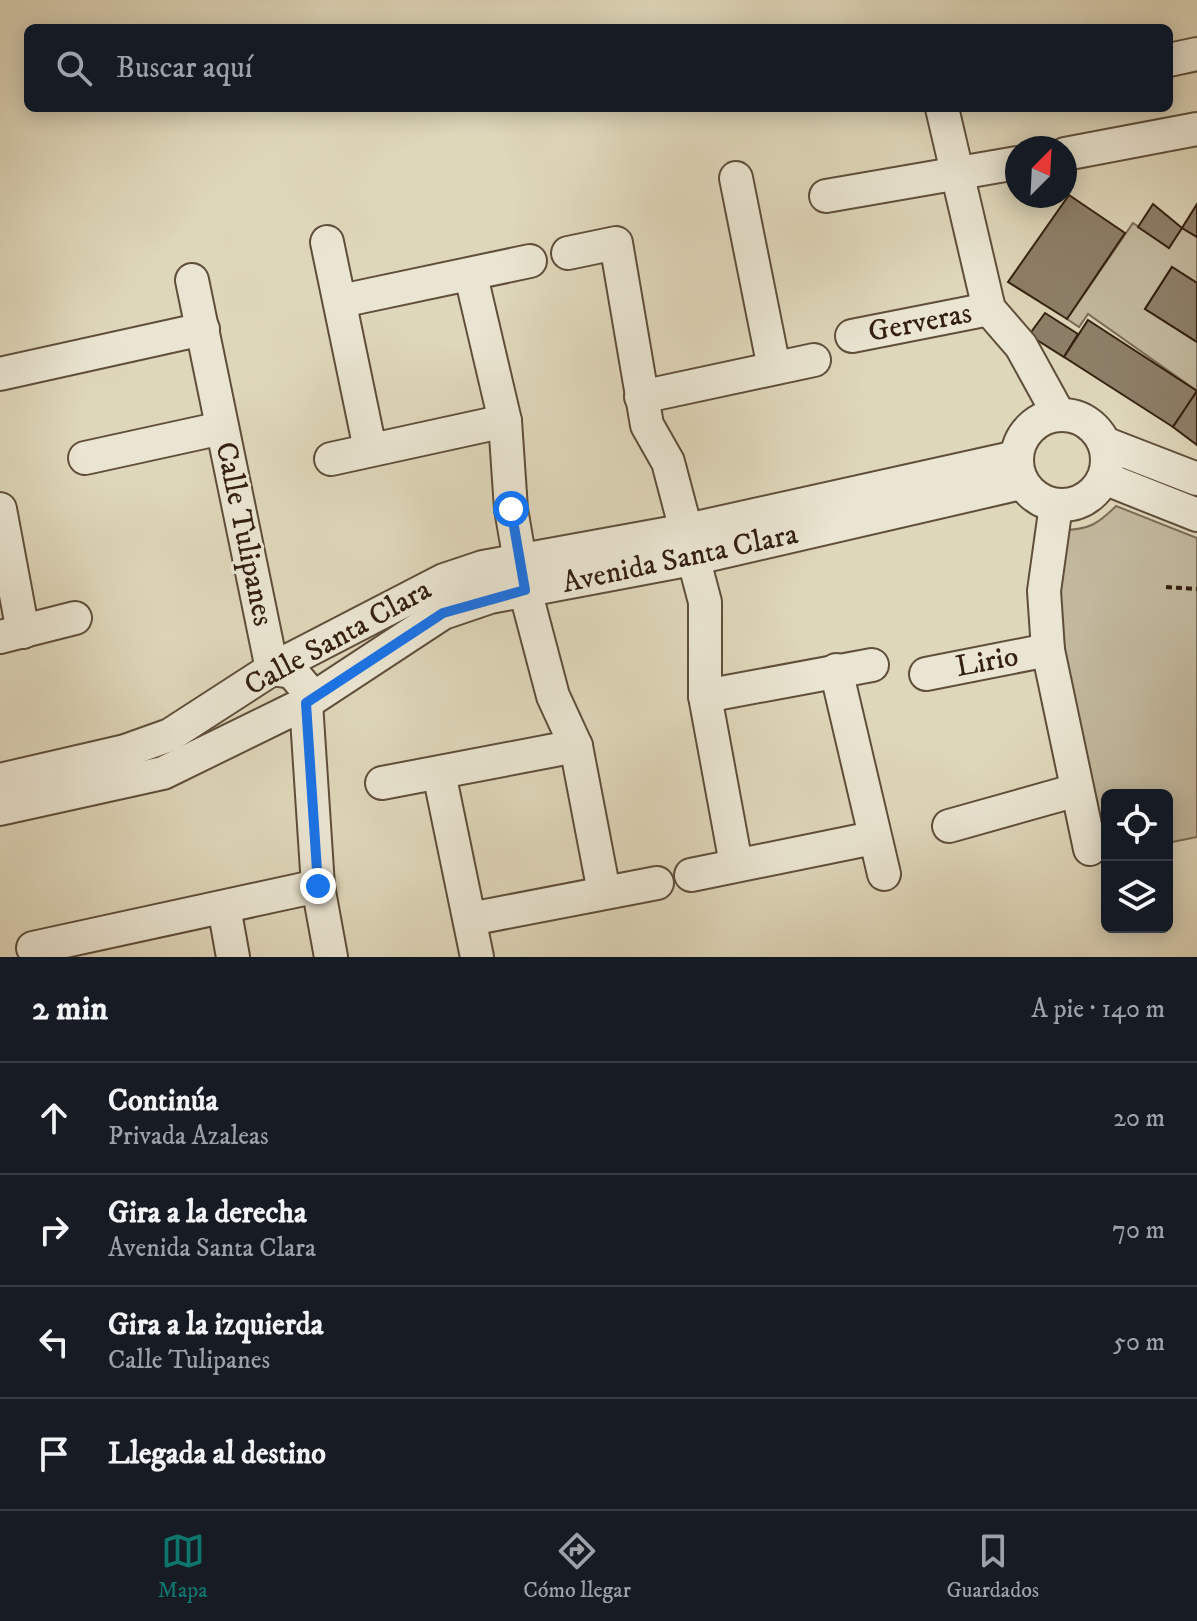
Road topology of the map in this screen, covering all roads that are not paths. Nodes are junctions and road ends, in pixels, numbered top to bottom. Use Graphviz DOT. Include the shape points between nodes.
graph roads {
  1 [pos="1197,54"];
  2 [pos="1173,59"];
  3 [pos="943,112"];
  4 [pos="1197,129"];
  5 [pos="1077,152"];
  6 [pos="1005,165"];
  7 [pos="958,175"];
  8 [pos="736,178"];
  9 [pos="826,196"];
  10 [pos="327,242"];
  11 [pos="568,253"];
  12 [pos="530,261"];
  13 [pos="471,276"];
  14 [pos="192,280"];
  15 [pos="341,301"];
  16 [pos="989,309"];
  17 [pos="203,329"];
  18 [pos="852,336"];
  19 [pos="814,360"];
  20 [pos="774,368"];
  21 [pos="0,374"];
  22 [pos="641,397"];
  23 [pos="1059,415"];
  24 [pos="505,421"];
  25 [pos="222,428"];
  26 [pos="1104,443"];
  27 [pos="370,449"];
  28 [pos="85,458"];
  29 [pos="331,459"];
  30 [pos="1019,470"];
  31 [pos="1104,478"];
  32 [pos="1197,479"];
  33 [pos="1056,505"];
  34 [pos="0,512"];
  35 [pos="1197,515"];
  36 [pos="690,544"];
  37 [pos="522,576"];
  38 [pos="75,618"];
  39 [pos="12,635"];
  40 [pos="1048,650"];
  41 [pos="872,665"];
  42 [pos="272,669"];
  43 [pos="836,670"];
  44 [pos="926,674"];
  45 [pos="705,696"];
  46 [pos="306,703"];
  47 [pos="576,746"];
  48 [pos="439,773"];
  49 [pos="0,780"];
  50 [pos="382,783"];
  51 [pos="1077,790"];
  52 [pos="0,809"];
  53 [pos="949,826"];
  54 [pos="873,838"];
  55 [pos="1090,849"];
  56 [pos="736,864"];
  57 [pos="884,874"];
  58 [pos="691,875"];
  59 [pos="657,883"];
  60 [pos="318,886"];
  61 [pos="604,892"];
  62 [pos="224,907"];
  63 [pos="470,919"];
  64 [pos="94,947"];
  65 [pos="33,948"];
  66 [pos="233,957"];
  67 [pos="331,957"];
  68 [pos="477,957"];
  1 -- 2 [label="street"];
  3 -- 7 [label="street"];
  4 -- 5 [label="street"];
  6 -- 7 [label="street"];
  7 -- 9 [label="street"];
  7 -- 16 [label="street"];
  8 -- 20 [label="street"];
  10 -- 15 [label="street"];
  11 -- 22 [label="street" via="616,243"];
  12 -- 13 [label="street"];
  13 -- 15 [label="street"];
  13 -- 24 [label="street"];
  14 -- 17 [label="street, Calle Tulipanes"];
  15 -- 27 [label="street"];
  16 -- 18 [label="street, Gerveras"];
  16 -- 23 [label="street" via="1021,346"];
  17 -- 21 [label="street"];
  17 -- 25 [label="street, Calle Tulipanes"];
  19 -- 20 [label="street"];
  20 -- 22 [label="street"];
  22 -- 36 [label="street" via="647,425 668,462"];
  23 -- 26 [label="street" via="1088,424"];
  23 -- 30 [label="street" via="1031,427 1022,438"];
  24 -- 27 [label="street"];
  24 -- 37 [label="street"];
  25 -- 28 [label="street"];
  25 -- 42 [label="street, Calle Tulipanes"];
  26 -- 31 [label="street"];
  26 -- 32 [label="street"];
  27 -- 29 [label="street"];
  30 -- 33 [label="street" via="1042,501"];
  30 -- 36 [label="street"];
  31 -- 33 [label="street" via="1084,499"];
  31 -- 35 [label="street"];
  33 -- 40 [label="street" via="1044,591"];
  34 -- 39 [label="street"];
  36 -- 37 [label="street, Avenida Santa Clara"];
  36 -- 45 [label="street" via="705,602"];
  37 -- 42 [label="street, Calle Santa Clara" via="483,567 444,580"];
  37 -- 46 [label="street, Avenida Santa Clara" via="443,613"];
  37 -- 47 [label="street" via="553,696"];
  38 -- 39 [label="street"];
  40 -- 44 [label="street, Lirio"];
  40 -- 51 [label="street"];
  41 -- 43 [label="street"];
  42 -- 46 [label="street, Calle Tulipanes" via="292,672 309,692"];
  42 -- 49 [label="street, Calle Santa Clara" via="170,735"];
  43 -- 45 [label="street"];
  43 -- 54 [label="street"];
  45 -- 56 [label="street"];
  46 -- 52 [label="street, Avenida Santa Clara" via="163,773"];
  46 -- 60 [label="street, Calle Tulipanes"];
  47 -- 48 [label="street"];
  47 -- 61 [label="street"];
  48 -- 50 [label="street"];
  48 -- 63 [label="street"];
  51 -- 53 [label="street"];
  51 -- 55 [label="street"];
  54 -- 56 [label="street"];
  54 -- 57 [label="street"];
  56 -- 58 [label="street"];
  59 -- 61 [label="street"];
  60 -- 62 [label="street"];
  60 -- 67 [label="street, Calle Tulipanes"];
  61 -- 63 [label="street"];
  62 -- 64 [label="street"];
  62 -- 66 [label="street"];
  63 -- 68 [label="street"];
  64 -- 65 [label="street"];
}
